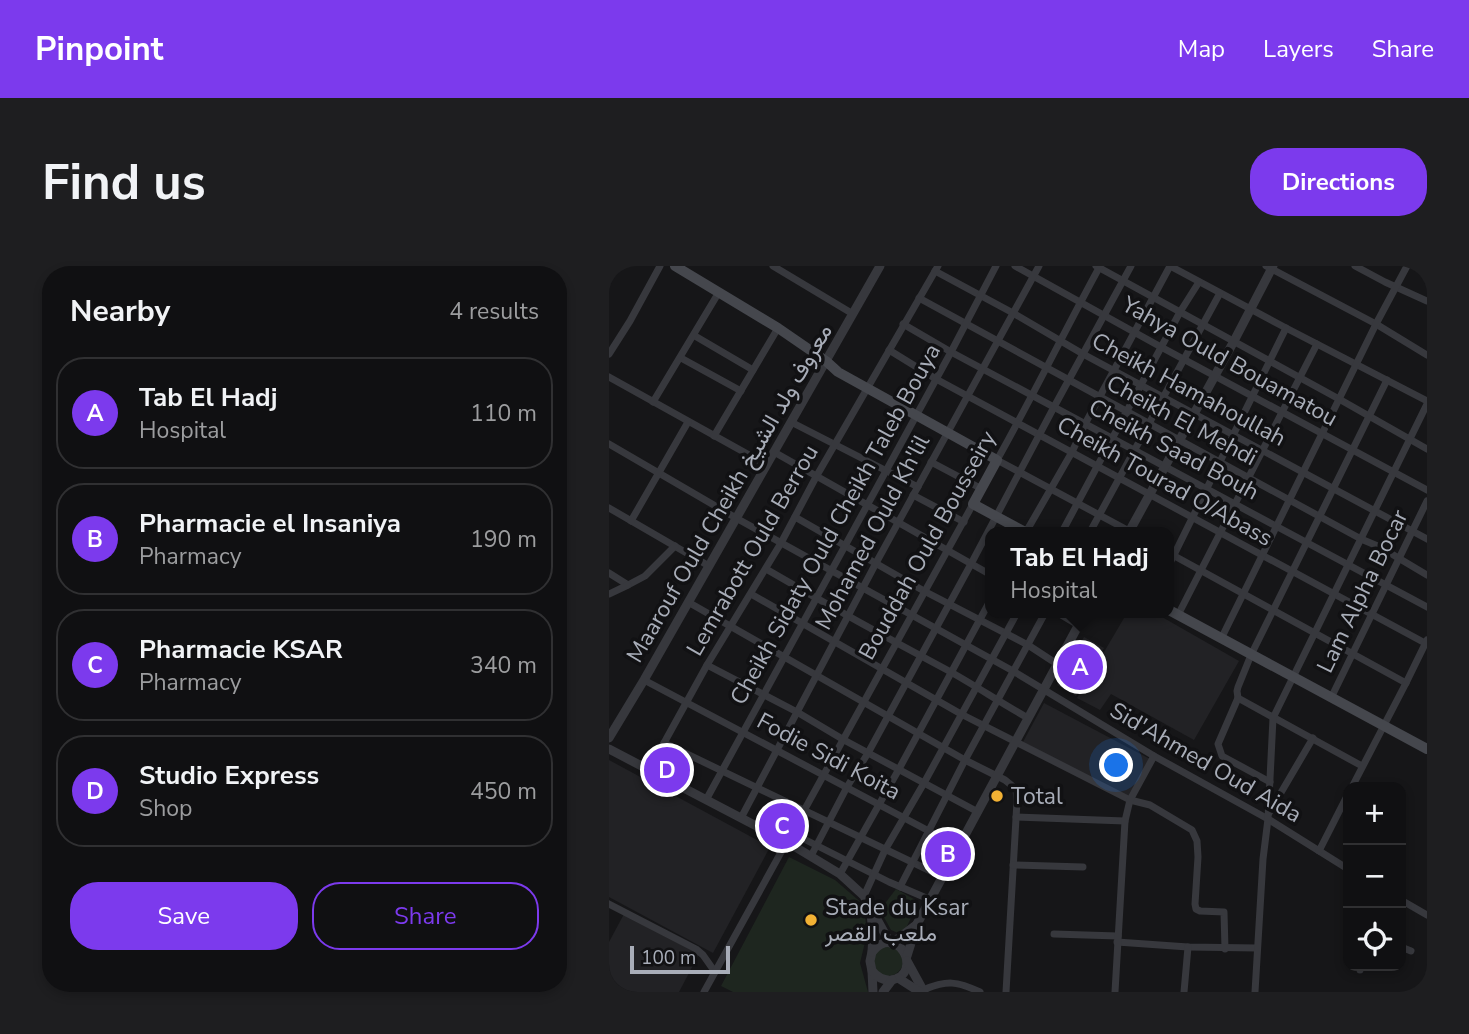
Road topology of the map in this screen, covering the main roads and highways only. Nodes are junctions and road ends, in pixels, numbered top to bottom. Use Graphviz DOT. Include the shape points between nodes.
graph roads {
  1 [pos="675,266"];
  2 [pos="1015,527"];
  3 [pos="1174,613"];
  4 [pos="1427,749"];
  1 -- 2 [label="main road, Bouddah Ould Bousseiry" via="778,328 838,372 997,460 973,504"];
  3 -- 4 [label="main road"];
}
